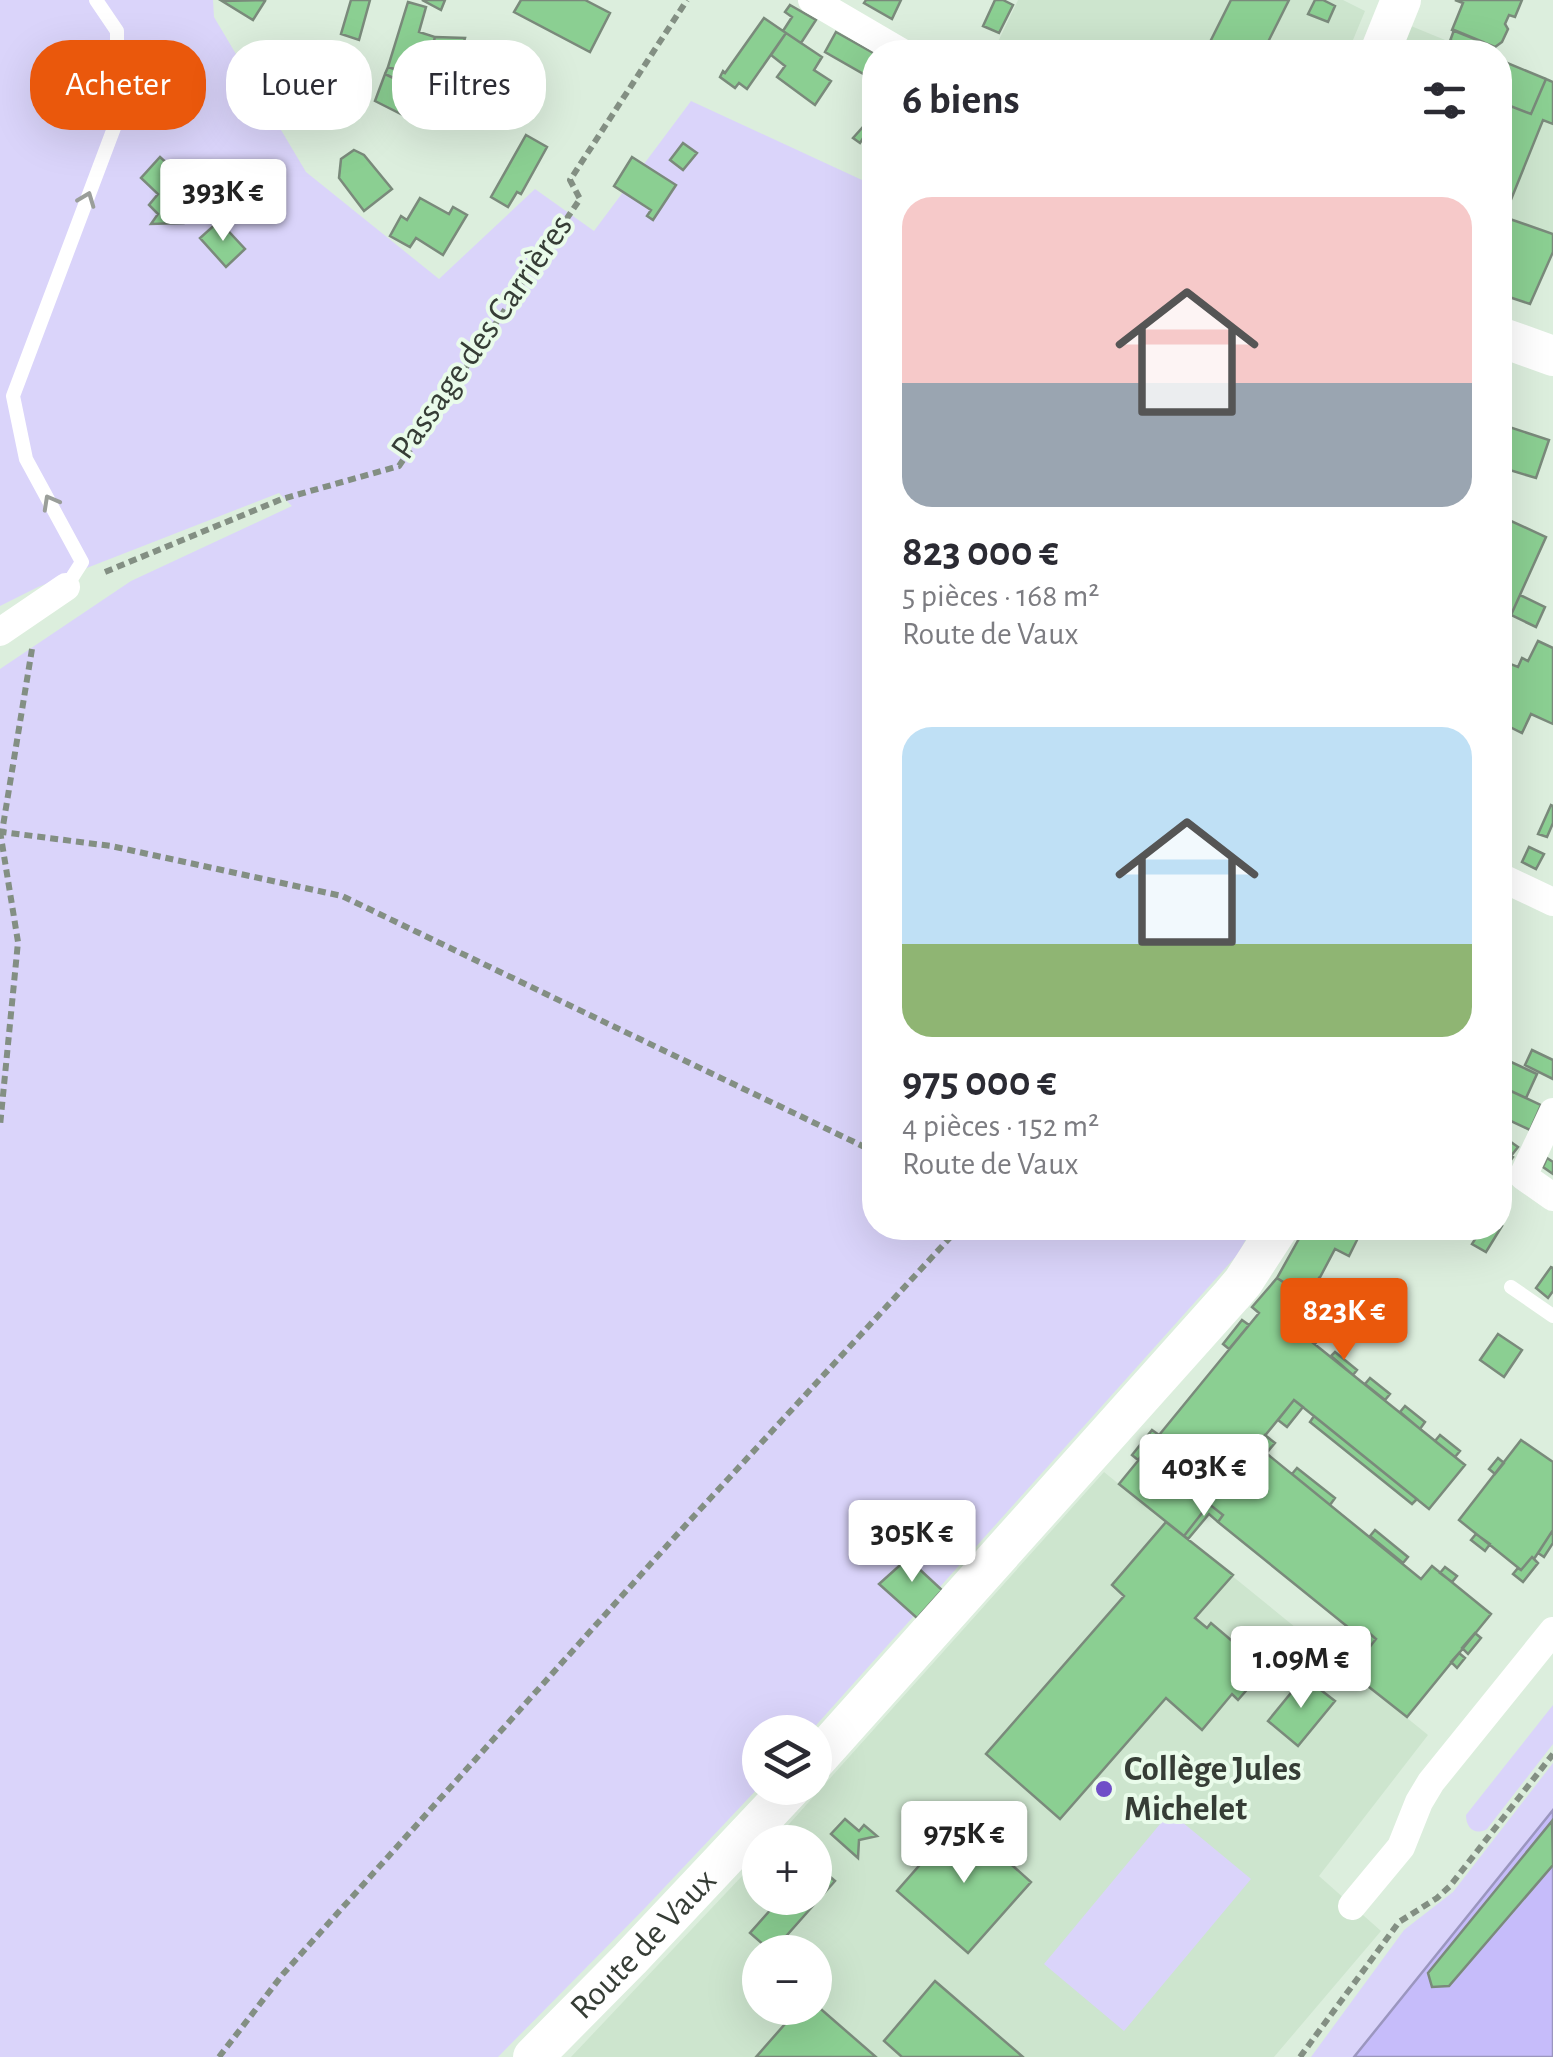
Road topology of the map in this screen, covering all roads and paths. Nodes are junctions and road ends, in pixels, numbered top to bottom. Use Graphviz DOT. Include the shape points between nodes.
graph roads {
  1 [pos="96,0"];
  2 [pos="687,0"];
  3 [pos="1401,0"];
  4 [pos="820,2"];
  5 [pos="882,40"];
  6 [pos="1385,40"];
  7 [pos="1512,341"];
  8 [pos="1553,356"];
  9 [pos="66,587"];
  10 [pos="38,608"];
  11 [pos="0,632"];
  12 [pos="1,831"];
  13 [pos="1512,883"];
  14 [pos="1553,902"];
  15 [pos="1553,1112"];
  16 [pos="0,1126"];
  17 [pos="862,1146"];
  18 [pos="1553,1197"];
  19 [pos="948,1240"];
  20 [pos="1270,1240"];
  21 [pos="1512,1287"];
  22 [pos="1553,1316"];
  23 [pos="1553,1631"];
  24 [pos="832,1741"];
  25 [pos="1553,1754"];
  26 [pos="775,1805"];
  27 [pos="1352,1906"];
  28 [pos="219,2057"];
  29 [pos="534,2057"];
  30 [pos="1300,2057"];
  9 -- 1 [label="lane, one-way" via="82,562 26,459 12,396 117,120 117,31"];
  2 -- 9 [label="path, Passage des Carrières" via="570,180 580,199 398,466 282,499"];
  3 -- 6 [label="main road"];
  4 -- 5 [label="street"];
  7 -- 8 [label="main road"];
  9 -- 10 [label="street"];
  10 -- 11 [label="street"];
  10 -- 12 [label="path"];
  12 -- 16 [label="path" via="18,942"];
  12 -- 17 [label="path" via="111,846 342,896"];
  13 -- 14 [label="street"];
  15 -- 18 [label="street" via="1523,1176"];
  19 -- 28 [label="path" via="283,1974"];
  20 -- 24 [label="main road" via="1243,1282"];
  21 -- 22 [label="lane"];
  23 -- 27 [label="street" via="1441,1769 1401,1846"];
  25 -- 30 [label="path" via="1450,1886 1399,1922"];
  26 -- 29 [label="main road, Route de Vaux"];
}
